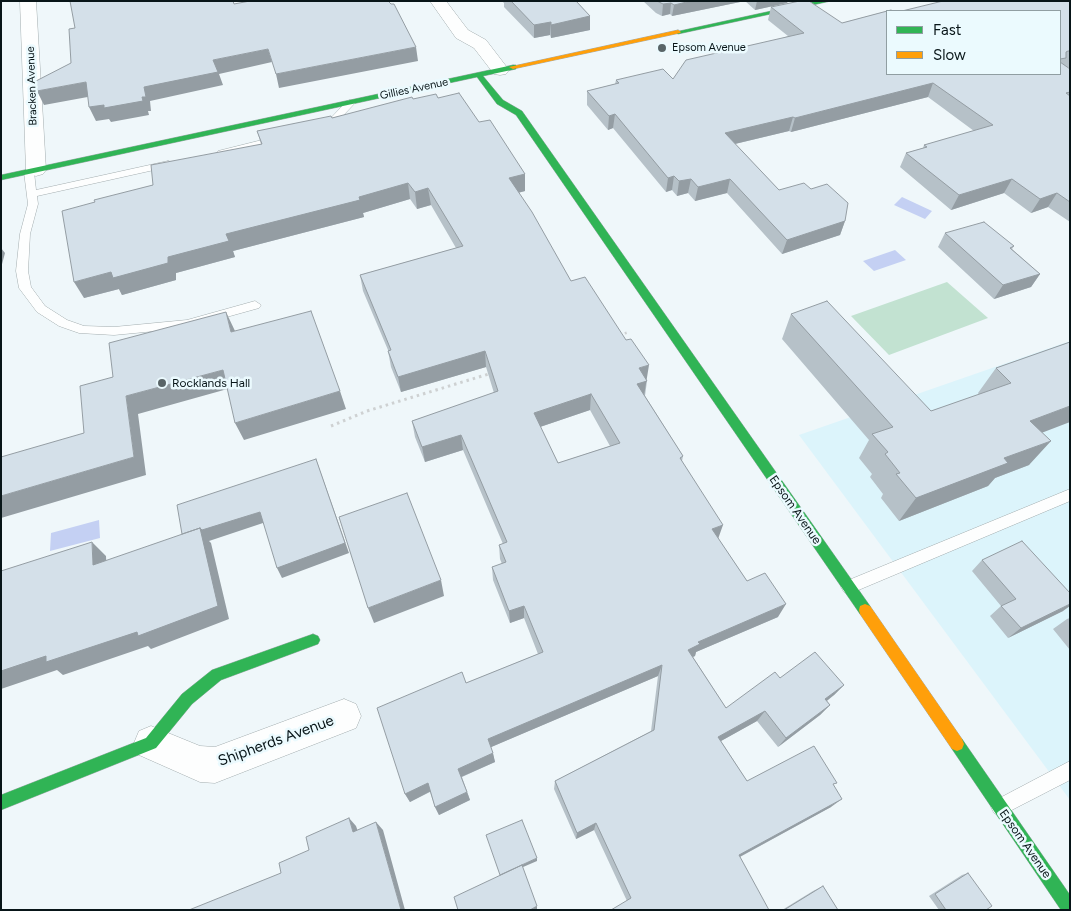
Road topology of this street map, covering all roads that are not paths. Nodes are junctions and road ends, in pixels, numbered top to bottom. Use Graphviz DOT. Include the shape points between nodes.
graph roads {
  1 [pos="28,1"];
  2 [pos="438,1"];
  3 [pos="828,1"];
  4 [pos="462,34"];
  5 [pos="502,74"];
  6 [pos="479,75"];
  7 [pos="518,97"];
  8 [pos="350,103"];
  9 [pos="519,113"];
  10 [pos="314,129"];
  11 [pos="290,136"];
  12 [pos="210,155"];
  13 [pos="182,161"];
  14 [pos="33,171"];
  15 [pos="1,178"];
  16 [pos="32,194"];
  17 [pos="255,305"];
  18 [pos="1070,495"];
  19 [pos="849,588"];
  20 [pos="313,640"];
  21 [pos="344,716"];
  22 [pos="151,743"];
  23 [pos="1070,770"];
  24 [pos="1,804"];
  25 [pos="1000,807"];
  26 [pos="1070,909"];
  1 -- 14 [label="street, Bracken Avenue"];
  2 -- 4 [label="street, Epsom Avenue"];
  3 -- 5 [label="street, Gillies Avenue"];
  4 -- 5 [label="street, Epsom Avenue" via="480,44"];
  4 -- 6 [label="street, Epsom Avenue" via="462,48"];
  5 -- 6 [label="street, Gillies Avenue"];
  6 -- 8 [label="street, Gillies Avenue"];
  6 -- 9 [label="street, Epsom Avenue" via="500,102"];
  7 -- 9 [label="street"];
  8 -- 10 [label="lane" via="332,122"];
  8 -- 14 [label="street, Gillies Avenue"];
  9 -- 19 [label="street, Epsom Avenue"];
  11 -- 12 [label="lane"];
  13 -- 16 [label="lane"];
  14 -- 15 [label="street, Gillies Avenue"];
  14 -- 16 [label="lane"];
  16 -- 17 [label="lane" via="22,271 26,288 41,309 63,323 84,330 114,331 187,324"];
  18 -- 19 [label="lane"];
  19 -- 25 [label="street, Epsom Avenue"];
  20 -- 22 [label="street" via="217,675 187,699"];
  21 -- 22 [label="street, Shipherds Avenue" via="215,765 200,764"];
  22 -- 24 [label="street"];
  23 -- 25 [label="lane"];
  25 -- 26 [label="street, Epsom Avenue" via="1056,875"];
}
